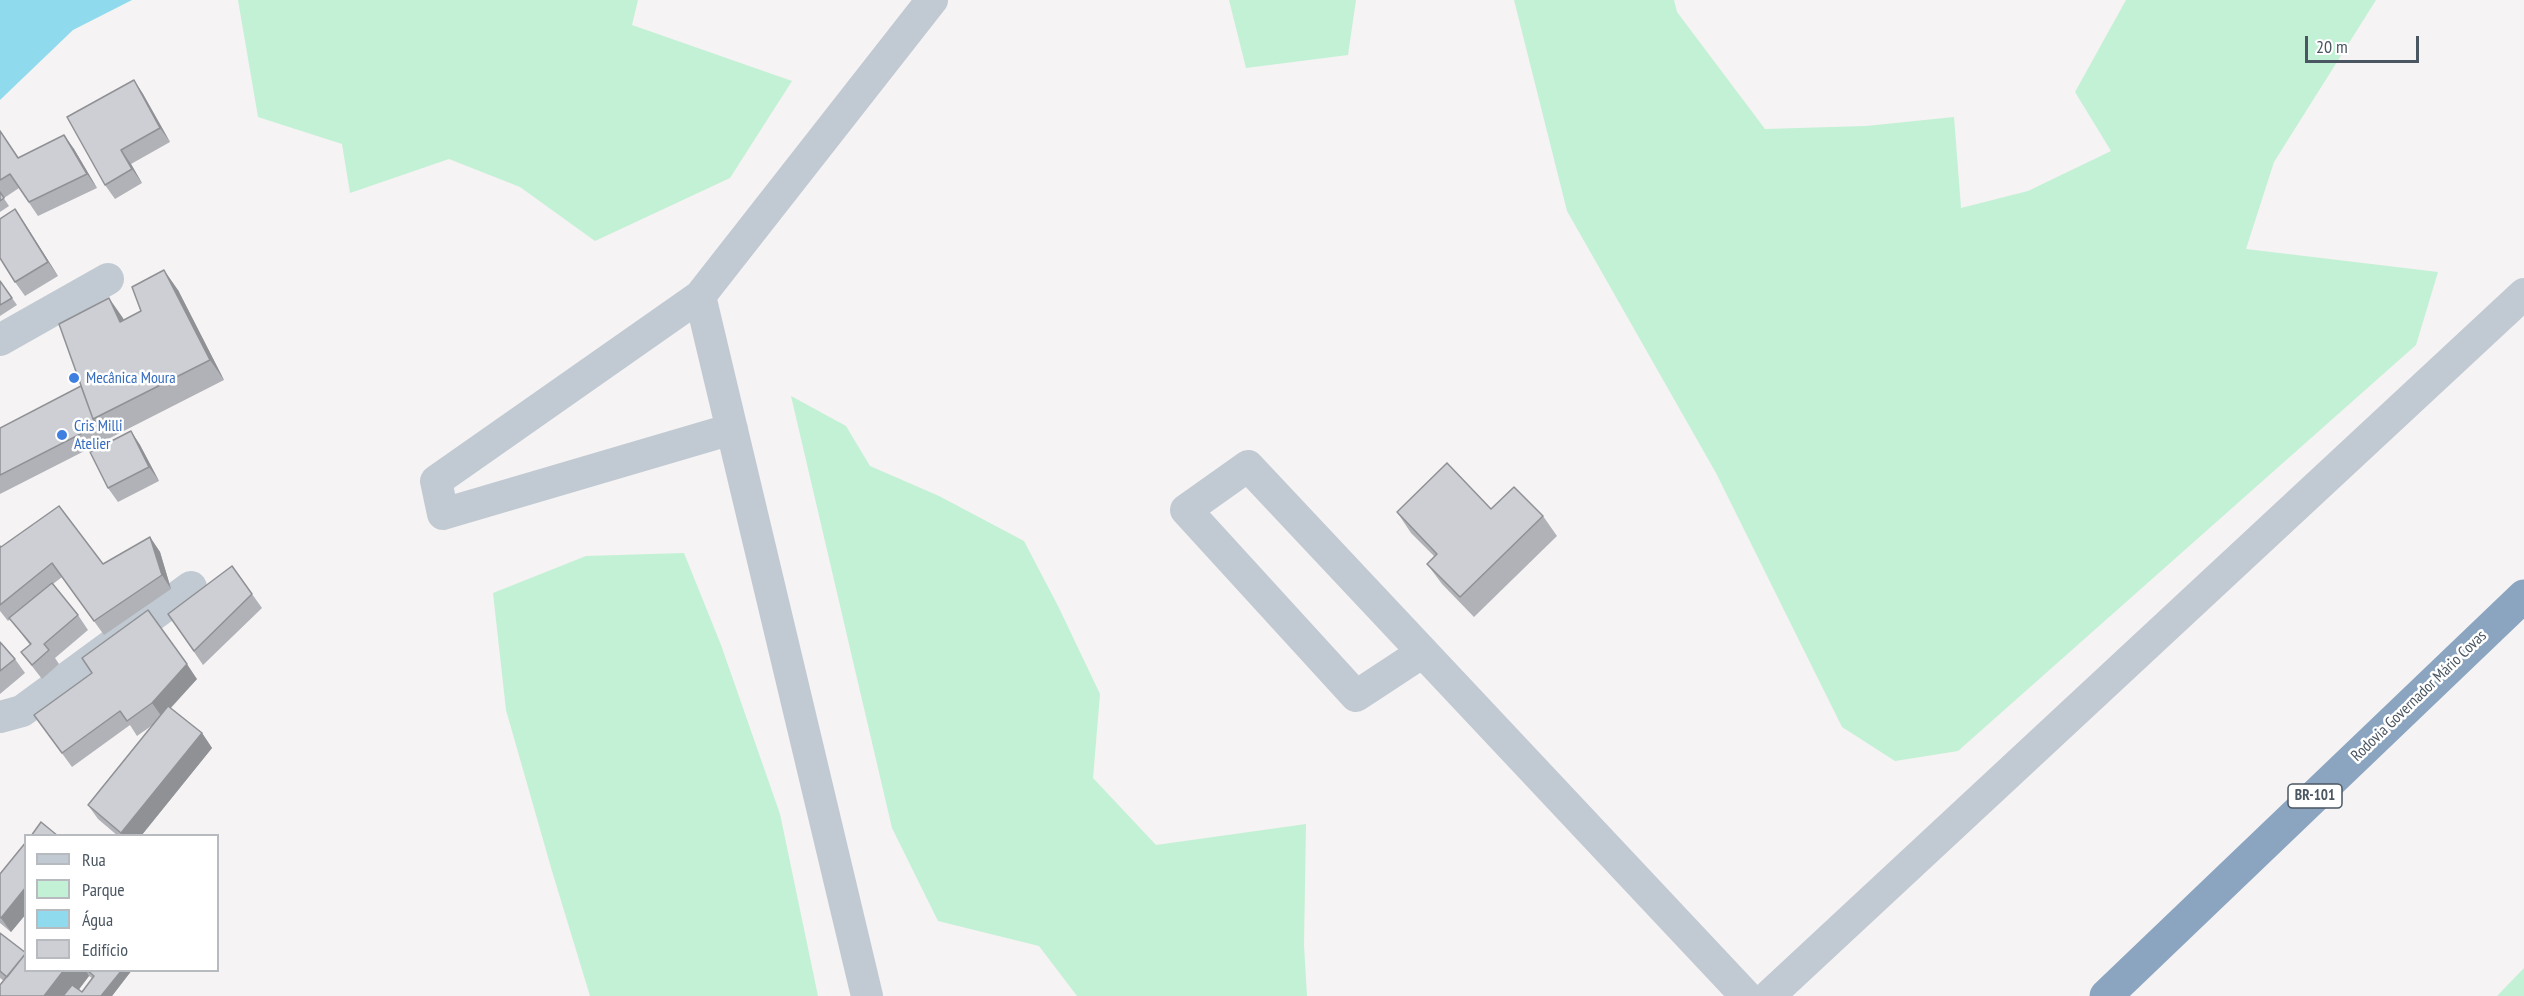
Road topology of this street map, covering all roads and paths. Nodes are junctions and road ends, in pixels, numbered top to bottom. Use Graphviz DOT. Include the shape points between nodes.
graph roads {
  1 [pos="932,0"];
  2 [pos="108,279"];
  3 [pos="2524,294"];
  4 [pos="700,296"];
  5 [pos="0,340"];
  6 [pos="732,429"];
  7 [pos="191,588"];
  8 [pos="2524,596"];
  9 [pos="1423,652"];
  10 [pos="0,717"];
  11 [pos="867,996"];
  12 [pos="1746,996"];
  13 [pos="1768,996"];
  14 [pos="2106,996"];
  1 -- 4 [label="street"];
  2 -- 5 [label="street"];
  3 -- 13 [label="street"];
  4 -- 6 [label="street"];
  4 -- 6 [label="street" via="436,481 443,514"];
  6 -- 11 [label="street"];
  7 -- 10 [label="street" via="21,711"];
  8 -- 14 [label="highway, Rodovia Governador Mário Covas / BR-101"];
  9 -- 9 [label="street" via="1248,466 1186,510 1356,696"];
  9 -- 12 [label="street"];
}
